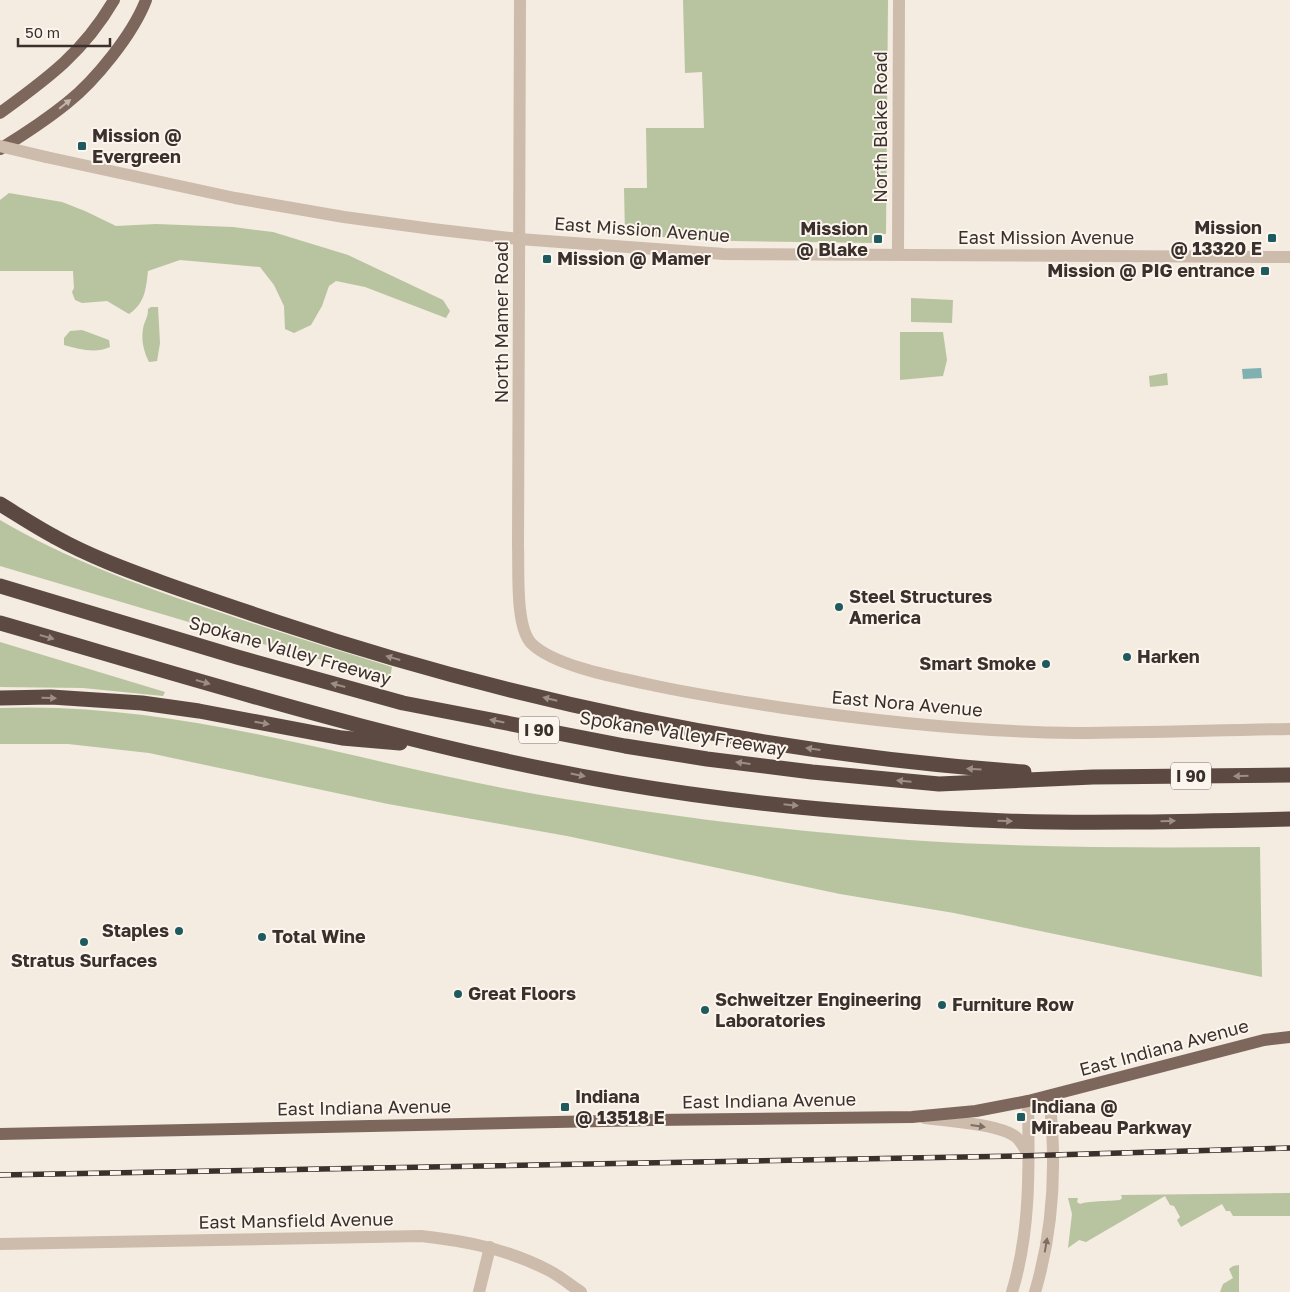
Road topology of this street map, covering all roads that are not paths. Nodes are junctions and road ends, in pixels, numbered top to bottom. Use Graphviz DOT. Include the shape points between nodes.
graph roads {
  1 [pos="114,0"];
  2 [pos="146,0"];
  3 [pos="520,0"];
  4 [pos="899,0"];
  5 [pos="0,113"];
  6 [pos="0,148"];
  7 [pos="519,239"];
  8 [pos="898,254"];
  9 [pos="1290,257"];
  10 [pos="0,504"];
  11 [pos="0,586"];
  12 [pos="0,623"];
  13 [pos="530,643"];
  14 [pos="0,698"];
  15 [pos="1290,730"];
  16 [pos="441,746"];
  17 [pos="1290,775"];
  18 [pos="1093,777"];
  19 [pos="1290,818"];
  20 [pos="1290,1037"];
  21 [pos="1049,1096"];
  22 [pos="1028,1101"];
  23 [pos="912,1116"];
  24 [pos="0,1134"];
  25 [pos="1029,1156"];
  26 [pos="0,1244"];
  27 [pos="490,1247"];
  28 [pos="479,1292"];
  29 [pos="581,1292"];
  30 [pos="1012,1292"];
  31 [pos="1035,1292"];
  1 -- 5 [label="main road" via="103,20 68,61"];
  6 -- 2 [label="main road, one-way" via="68,102 96,74 129,34"];
  3 -- 7 [label="street, North Mamer Road"];
  4 -- 8 [label="street, North Blake Road"];
  6 -- 7 [label="street, East Mission Avenue, bridge" via="235,198 374,221"];
  7 -- 8 [label="street, East Mission Avenue" via="724,254"];
  7 -- 13 [label="street, North Mamer Road" via="518,546 522,625"];
  8 -- 9 [label="street, East Mission Avenue"];
  18 -- 10 [label="highway, one-way" via="964,768 784,744 659,723 474,681 305,631 115,565 56,538"];
  18 -- 11 [label="highway, Spokane Valley Freeway / I 90, one-way" via="939,784 757,765 625,746 403,703"];
  12 -- 16 [label="highway, I 90, one-way"];
  13 -- 15 [label="street, East Nora Avenue" via="558,660 657,686 870,719 1074,733"];
  14 -- 16 [label="highway, one-way" via="50,697 142,703 342,738"];
  16 -- 19 [label="highway, I 90, one-way" via="621,783 842,811 1007,821"];
  17 -- 18 [label="highway, Spokane Valley Freeway / I 90, one-way"];
  20 -- 21 [label="main road, East Indiana Avenue" via="1264,1040"];
  21 -- 22 [label="main road, East Indiana Avenue"];
  31 -- 21 [label="street, one-way" via="1052,1207 1053,1147"];
  22 -- 23 [label="main road, East Indiana Avenue" via="976,1111"];
  22 -- 25 [label="street"];
  23 -- 24 [label="main road, East Indiana Avenue"];
  23 -- 25 [label="street, one-way" via="1009,1132"];
  25 -- 30 [label="street" via="1026,1221"];
  26 -- 27 [label="street, East Mansfield Avenue" via="421,1236"];
  27 -- 28 [label="street"];
  27 -- 29 [label="street, East Mansfield Avenue" via="550,1271"];
}
